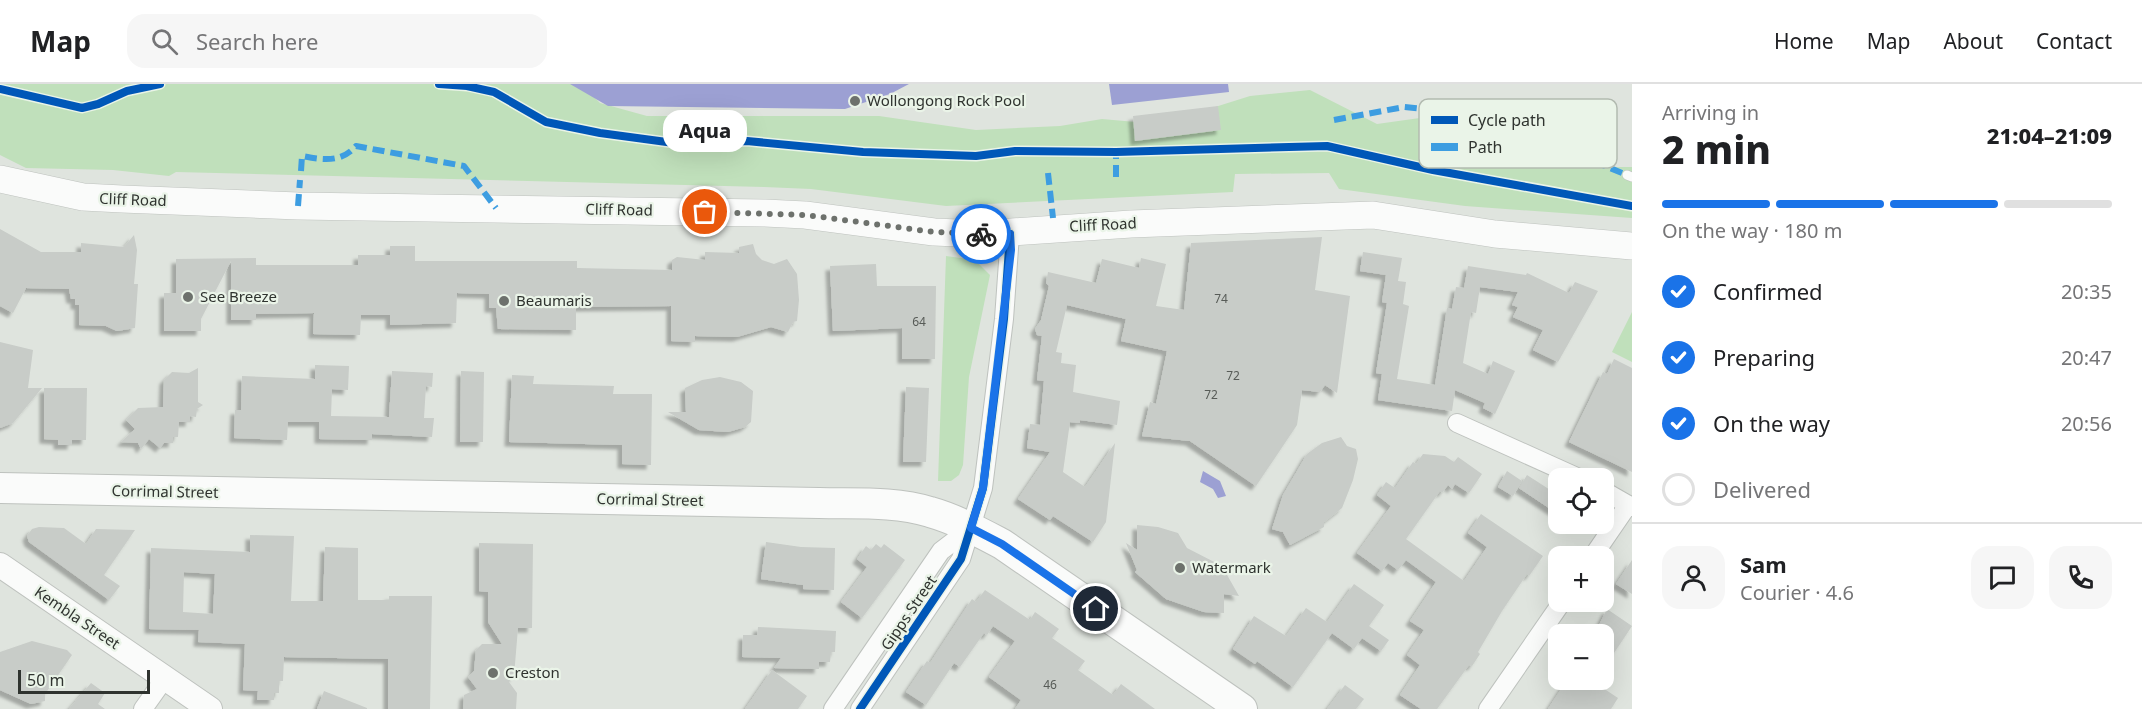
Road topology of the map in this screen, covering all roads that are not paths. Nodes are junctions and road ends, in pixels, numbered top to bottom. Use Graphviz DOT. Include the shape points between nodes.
graph roads {
  1 [pos="0,179"];
  2 [pos="1010,234"];
  3 [pos="1632,246"];
  4 [pos="1457,423"];
  5 [pos="1557,468"];
  6 [pos="8,494"];
  7 [pos="1614,496"];
  8 [pos="1631,504"];
  9 [pos="971,528"];
  10 [pos="1600,546"];
  11 [pos="1,565"];
  12 [pos="1555,612"];
  13 [pos="165,678"];
  14 [pos="143,709"];
  15 [pos="210,709"];
  16 [pos="833,709"];
  17 [pos="860,709"];
  18 [pos="1242,709"];
  19 [pos="1488,709"];
  1 -- 2 [label="main road, Cliff Road" via="83,197 122,200 765,213 934,232"];
  2 -- 3 [label="main road, Cliff Road" via="1054,228 1373,215 1495,234"];
  2 -- 9 [label="street" via="1004,319 983,488"];
  4 -- 5 [label="street"];
  6 -- 9 [label="main road, Corrimal Street" via="883,504 929,511"];
  7 -- 8 [label="street"];
  8 -- 10 [label="street"];
  9 -- 16 [label="street, Gipps Street" via="941,551"];
  9 -- 17 [label="street, Gipps Street" via="961,559"];
  9 -- 18 [label="main road, Corrimal Street" via="1012,551"];
  11 -- 13 [label="street, Kembla Street"];
  12 -- 19 [label="street"];
  13 -- 14 [label="street"];
  13 -- 15 [label="street, Kembla Street"];
}
